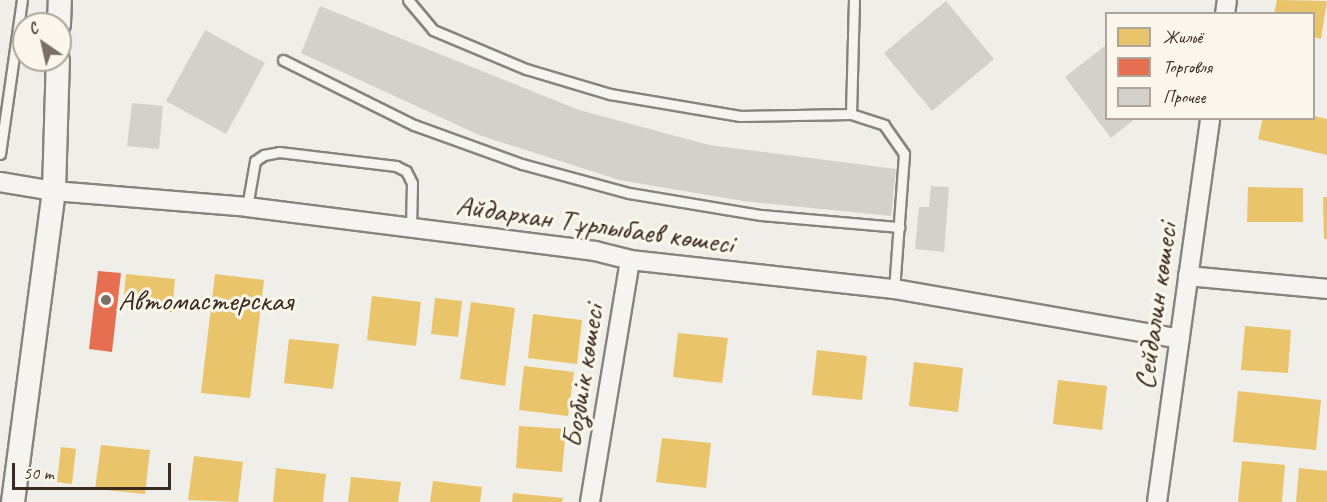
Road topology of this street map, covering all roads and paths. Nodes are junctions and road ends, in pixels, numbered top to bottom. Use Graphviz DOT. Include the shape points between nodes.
graph roads {
  1 [pos="22,0"];
  2 [pos="408,0"];
  3 [pos="854,0"];
  4 [pos="283,60"];
  5 [pos="58,72"];
  6 [pos="850,114"];
  7 [pos="1210,120"];
  8 [pos="0,154"];
  9 [pos="0,182"];
  10 [pos="54,191"];
  11 [pos="247,207"];
  12 [pos="411,228"];
  13 [pos="899,228"];
  14 [pos="630,260"];
  15 [pos="1188,276"];
  16 [pos="894,289"];
  17 [pos="1327,289"];
  18 [pos="1180,339"];
  19 [pos="13,502"];
  20 [pos="590,502"];
  21 [pos="1157,502"];
  1 -- 8 [label="lane"];
  2 -- 6 [label="lane" via="434,30 526,69 610,94 740,116"];
  3 -- 6 [label="lane"];
  4 -- 13 [label="lane" via="414,125 522,164 618,190 761,215"];
  5 -- 10 [label="street"];
  6 -- 13 [label="lane" via="884,125 904,154"];
  7 -- 15 [label="street, Сейдалин көшесі"];
  9 -- 10 [label="street, Айдархан Тұрлыбаев көшесі"];
  10 -- 11 [label="street, Айдархан Тұрлыбаев көшесі"];
  10 -- 19 [label="street"];
  11 -- 12 [label="street, Айдархан Тұрлыбаев көшесі"];
  11 -- 12 [label="lane" via="255,161 264,155 279,152 384,165 406,171 412,183"];
  12 -- 14 [label="street, Айдархан Тұрлыбаев көшесі" via="594,251"];
  13 -- 16 [label="lane"];
  14 -- 16 [label="street, Айдархан Тұрлыбаев көшесі"];
  14 -- 20 [label="street, Бозбиік көшесі"];
  15 -- 17 [label="street"];
  15 -- 18 [label="street, Сейдалин көшесі"];
  16 -- 18 [label="street, Айдархан Тұрлыбаев көшесі"];
  18 -- 21 [label="street, Сейдалин көшесі"];
}
